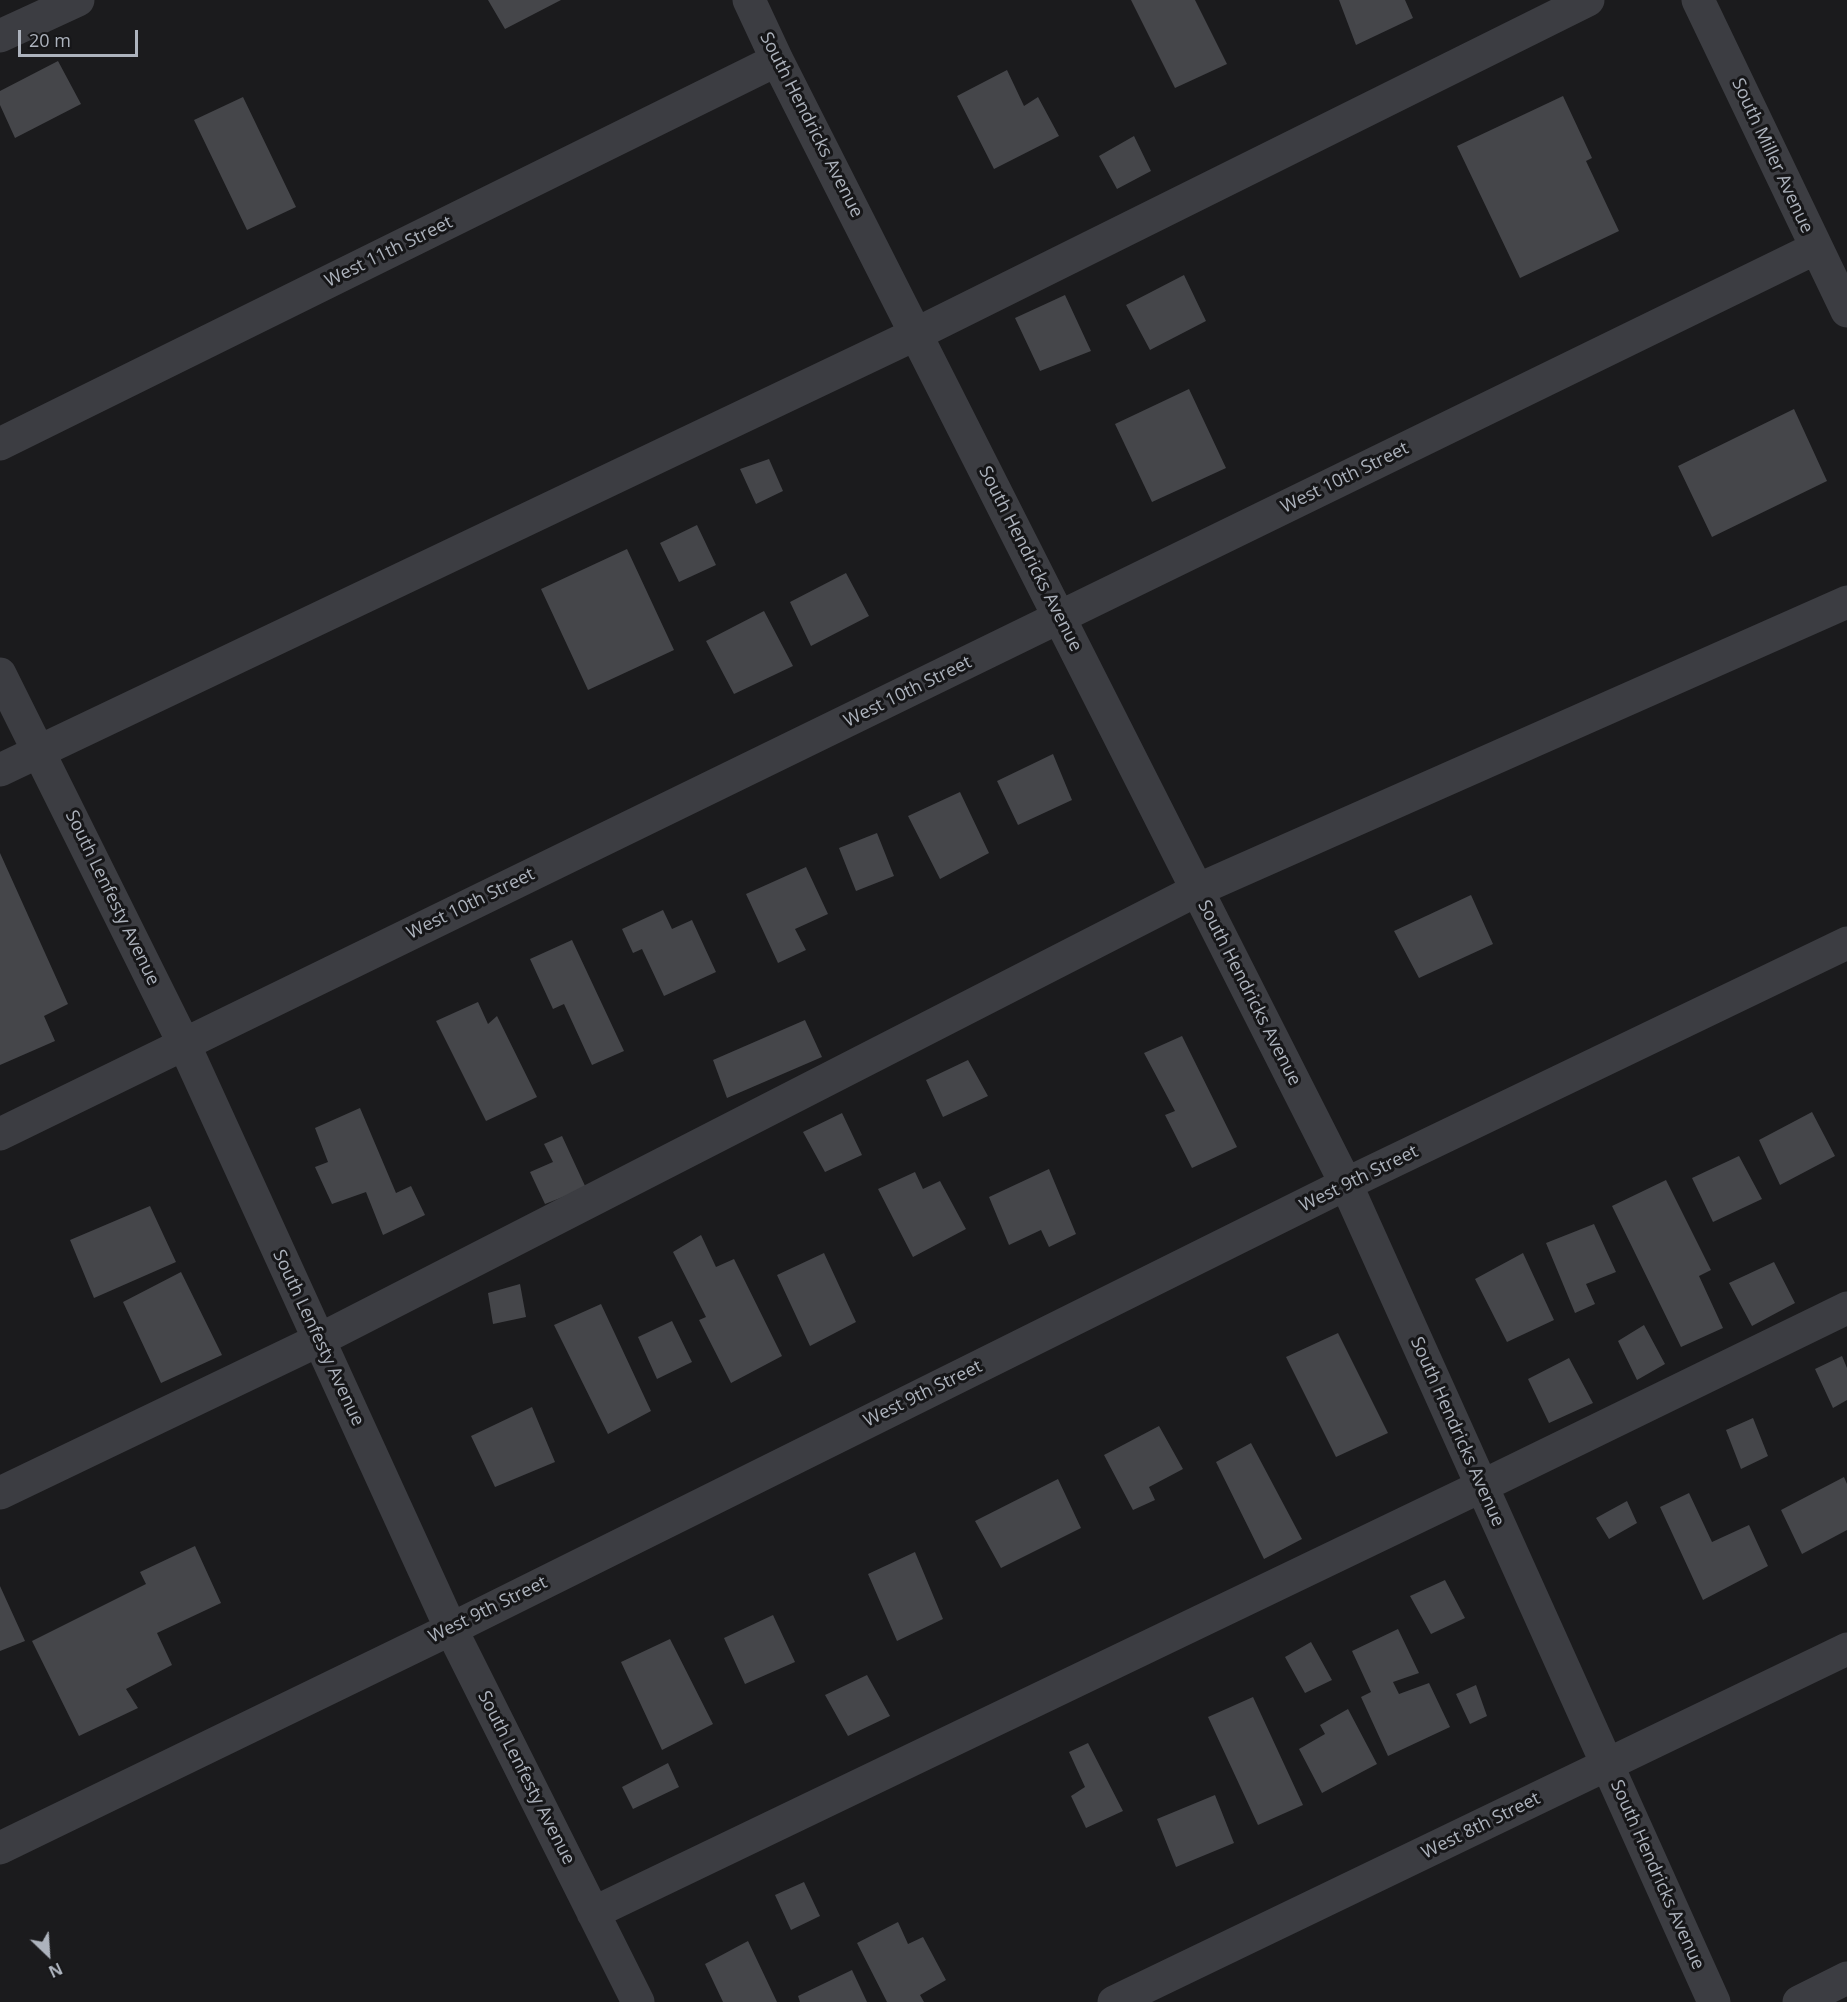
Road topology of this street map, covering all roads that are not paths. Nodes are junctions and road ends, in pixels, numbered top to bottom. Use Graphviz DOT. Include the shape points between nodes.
graph roads {
  1 [pos="78,0"];
  2 [pos="749,0"];
  3 [pos="1588,0"];
  4 [pos="1698,0"];
  5 [pos="0,36"];
  6 [pos="777,60"];
  7 [pos="1816,248"];
  8 [pos="1847,311"];
  9 [pos="916,334"];
  10 [pos="0,444"];
  11 [pos="1847,602"];
  12 [pos="1060,618"];
  13 [pos="0,674"];
  14 [pos="38,750"];
  15 [pos="0,770"];
  16 [pos="1197,890"];
  17 [pos="1847,943"];
  18 [pos="184,1044"];
  19 [pos="0,1134"];
  20 [pos="1346,1184"];
  21 [pos="1847,1308"];
  22 [pos="319,1340"];
  23 [pos="1482,1486"];
  24 [pos="0,1493"];
  25 [pos="451,1629"];
  26 [pos="1847,1649"];
  27 [pos="1608,1765"];
  28 [pos="0,1848"];
  29 [pos="593,1912"];
  30 [pos="1847,1978"];
  31 [pos="638,2002"];
  32 [pos="1114,2002"];
  33 [pos="1714,2002"];
  34 [pos="1798,2002"];
  1 -- 5 [label="street"];
  2 -- 6 [label="street, South Hendricks Avenue"];
  3 -- 9 [label="street"];
  4 -- 7 [label="street, South Miller Avenue"];
  6 -- 9 [label="street, South Hendricks Avenue"];
  6 -- 10 [label="street, West 11th Street"];
  7 -- 8 [label="street, South Miller Avenue"];
  7 -- 12 [label="street, West 10th Street"];
  9 -- 12 [label="street, South Hendricks Avenue"];
  9 -- 14 [label="street"];
  11 -- 16 [label="street"];
  12 -- 16 [label="street, South Hendricks Avenue"];
  12 -- 18 [label="street, West 10th Street"];
  13 -- 14 [label="street, South Lenfesty Avenue"];
  14 -- 15 [label="street"];
  14 -- 18 [label="street, South Lenfesty Avenue"];
  16 -- 20 [label="street, South Hendricks Avenue"];
  16 -- 22 [label="street"];
  17 -- 20 [label="street, West 9th Street"];
  18 -- 19 [label="street, West 10th Street"];
  18 -- 22 [label="street, South Lenfesty Avenue"];
  20 -- 23 [label="street, South Hendricks Avenue"];
  20 -- 25 [label="street, West 9th Street"];
  21 -- 23 [label="street"];
  22 -- 24 [label="street"];
  22 -- 25 [label="street, South Lenfesty Avenue"];
  23 -- 27 [label="street, South Hendricks Avenue"];
  23 -- 29 [label="street"];
  25 -- 28 [label="street, West 9th Street"];
  25 -- 29 [label="street, South Lenfesty Avenue"];
  26 -- 27 [label="street, West 8th Street"];
  27 -- 32 [label="street, West 8th Street"];
  27 -- 33 [label="street, South Hendricks Avenue"];
  29 -- 31 [label="street, South Lenfesty Avenue"];
  30 -- 34 [label="street"];
}
